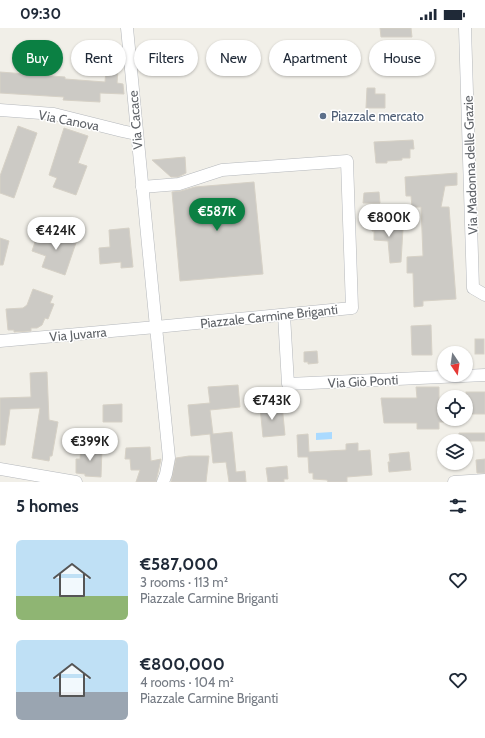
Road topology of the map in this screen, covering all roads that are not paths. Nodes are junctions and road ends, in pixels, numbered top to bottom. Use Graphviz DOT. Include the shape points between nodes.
graph roads {
  1 [pos="127,28"];
  2 [pos="465,28"];
  3 [pos="0,110"];
  4 [pos="136,134"];
  5 [pos="142,187"];
  6 [pos="485,295"];
  7 [pos="284,315"];
  8 [pos="156,327"];
  9 [pos="0,342"];
  10 [pos="485,375"];
  11 [pos="0,469"];
  12 [pos="485,480"];
  13 [pos="76,482"];
  14 [pos="163,482"];
  15 [pos="454,482"];
  1 -- 4 [label="street, Via Cacace"];
  2 -- 6 [label="street, Via Madonna delle Grazie" via="474,288"];
  3 -- 4 [label="street, Via Canova" via="54,114"];
  4 -- 5 [label="street, Via Cacace"];
  5 -- 7 [label="street, Piazzale Carmine Briganti" via="179,184 222,170 347,161 352,308"];
  5 -- 8 [label="street, Via Cacace"];
  7 -- 8 [label="street, Piazzale Carmine Briganti"];
  7 -- 10 [label="street, Via Giò Ponti" via="288,384"];
  8 -- 9 [label="street, Via Juvarra"];
  8 -- 14 [label="street" via="169,458"];
  11 -- 13 [label="street"];
  12 -- 15 [label="street"];
}
